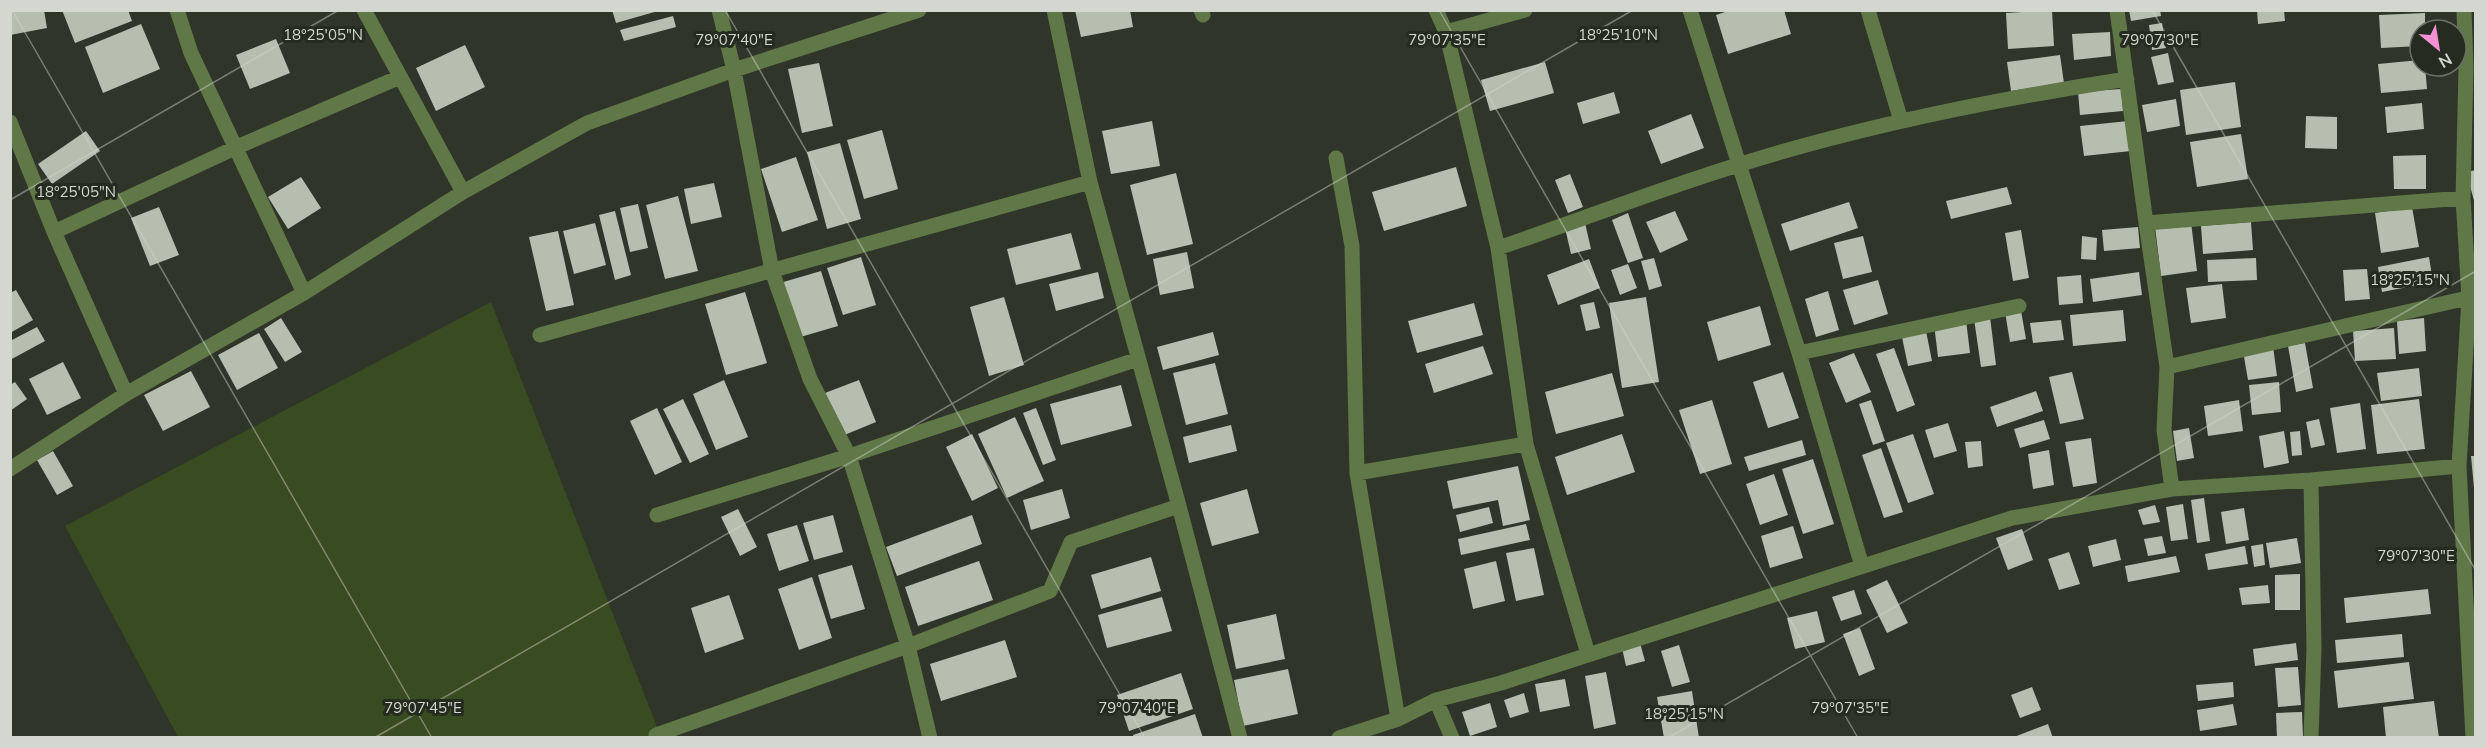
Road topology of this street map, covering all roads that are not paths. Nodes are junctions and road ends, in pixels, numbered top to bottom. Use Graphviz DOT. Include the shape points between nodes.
graph roads {
  1 [pos="177,10"];
  2 [pos="364,10"];
  3 [pos="719,10"];
  4 [pos="919,10"];
  5 [pos="1054,10"];
  6 [pos="1436,10"];
  7 [pos="1525,10"];
  8 [pos="1690,10"];
  9 [pos="1868,10"];
  10 [pos="2117,10"];
  11 [pos="2464,10"];
  12 [pos="1446,32"];
  13 [pos="2471,67"];
  14 [pos="734,70"];
  15 [pos="399,77"];
  16 [pos="2127,79"];
  17 [pos="1901,121"];
  18 [pos="10,122"];
  19 [pos="237,147"];
  20 [pos="1336,158"];
  21 [pos="1738,165"];
  22 [pos="1090,182"];
  23 [pos="463,192"];
  24 [pos="2463,198"];
  25 [pos="2146,223"];
  26 [pos="54,232"];
  27 [pos="1498,249"];
  28 [pos="772,271"];
  29 [pos="304,293"];
  30 [pos="2472,297"];
  31 [pos="2019,306"];
  32 [pos="540,335"];
  33 [pos="1799,353"];
  34 [pos="1138,359"];
  35 [pos="2167,367"];
  36 [pos="126,394"];
  37 [pos="2469,394"];
  38 [pos="1526,444"];
  39 [pos="849,456"];
  40 [pos="12,463"];
  41 [pos="2459,466"];
  42 [pos="1357,473"];
  43 [pos="2311,480"];
  44 [pos="2172,489"];
  45 [pos="1179,506"];
  46 [pos="657,515"];
  47 [pos="1862,566"];
  48 [pos="908,646"];
  49 [pos="1588,654"];
  50 [pos="1436,700"];
  51 [pos="1398,719"];
  52 [pos="656,735"];
  53 [pos="930,738"];
  54 [pos="1240,738"];
  55 [pos="1339,738"];
  56 [pos="1452,738"];
  57 [pos="2311,738"];
  58 [pos="2473,738"];
  1 -- 19 [label="street" via="192,53"];
  2 -- 15 [label="street"];
  3 -- 14 [label="street"];
  4 -- 14 [label="street"];
  5 -- 22 [label="street"];
  6 -- 12 [label="street"];
  7 -- 12 [label="street"];
  8 -- 21 [label="street"];
  9 -- 17 [label="street"];
  10 -- 16 [label="street"];
  11 -- 13 [label="street"];
  12 -- 27 [label="street"];
  13 -- 24 [label="street"];
  14 -- 23 [label="street" via="587,123"];
  14 -- 28 [label="street"];
  15 -- 19 [label="street"];
  15 -- 23 [label="street"];
  16 -- 17 [label="street" via="2018,95"];
  16 -- 25 [label="street"];
  17 -- 21 [label="street"];
  18 -- 26 [label="street"];
  19 -- 26 [label="street"];
  19 -- 29 [label="street"];
  20 -- 42 [label="street" via="1352,246"];
  21 -- 27 [label="street"];
  21 -- 33 [label="street"];
  22 -- 28 [label="street"];
  22 -- 34 [label="street"];
  23 -- 29 [label="street"];
  24 -- 25 [label="street"];
  24 -- 30 [label="street"];
  25 -- 35 [label="street"];
  26 -- 36 [label="street"];
  27 -- 38 [label="street"];
  28 -- 32 [label="street"];
  28 -- 39 [label="street" via="810,379"];
  29 -- 36 [label="street"];
  30 -- 35 [label="street"];
  30 -- 37 [label="street"];
  31 -- 33 [label="street"];
  33 -- 47 [label="street"];
  34 -- 39 [label="street"];
  34 -- 45 [label="street"];
  35 -- 44 [label="street" via="2164,430"];
  36 -- 40 [label="street"];
  37 -- 41 [label="street"];
  38 -- 42 [label="street"];
  38 -- 49 [label="street"];
  39 -- 46 [label="street"];
  39 -- 48 [label="street"];
  41 -- 43 [label="street"];
  41 -- 58 [label="street"];
  42 -- 51 [label="street"];
  43 -- 44 [label="street"];
  43 -- 57 [label="street"];
  44 -- 47 [label="street" via="2012,518"];
  45 -- 48 [label="street" via="1071,542 1050,591"];
  45 -- 54 [label="street"];
  47 -- 49 [label="street"];
  48 -- 52 [label="street"];
  48 -- 53 [label="street"];
  49 -- 50 [label="street"];
  50 -- 51 [label="street"];
  50 -- 56 [label="street"];
  51 -- 55 [label="street"];
}
